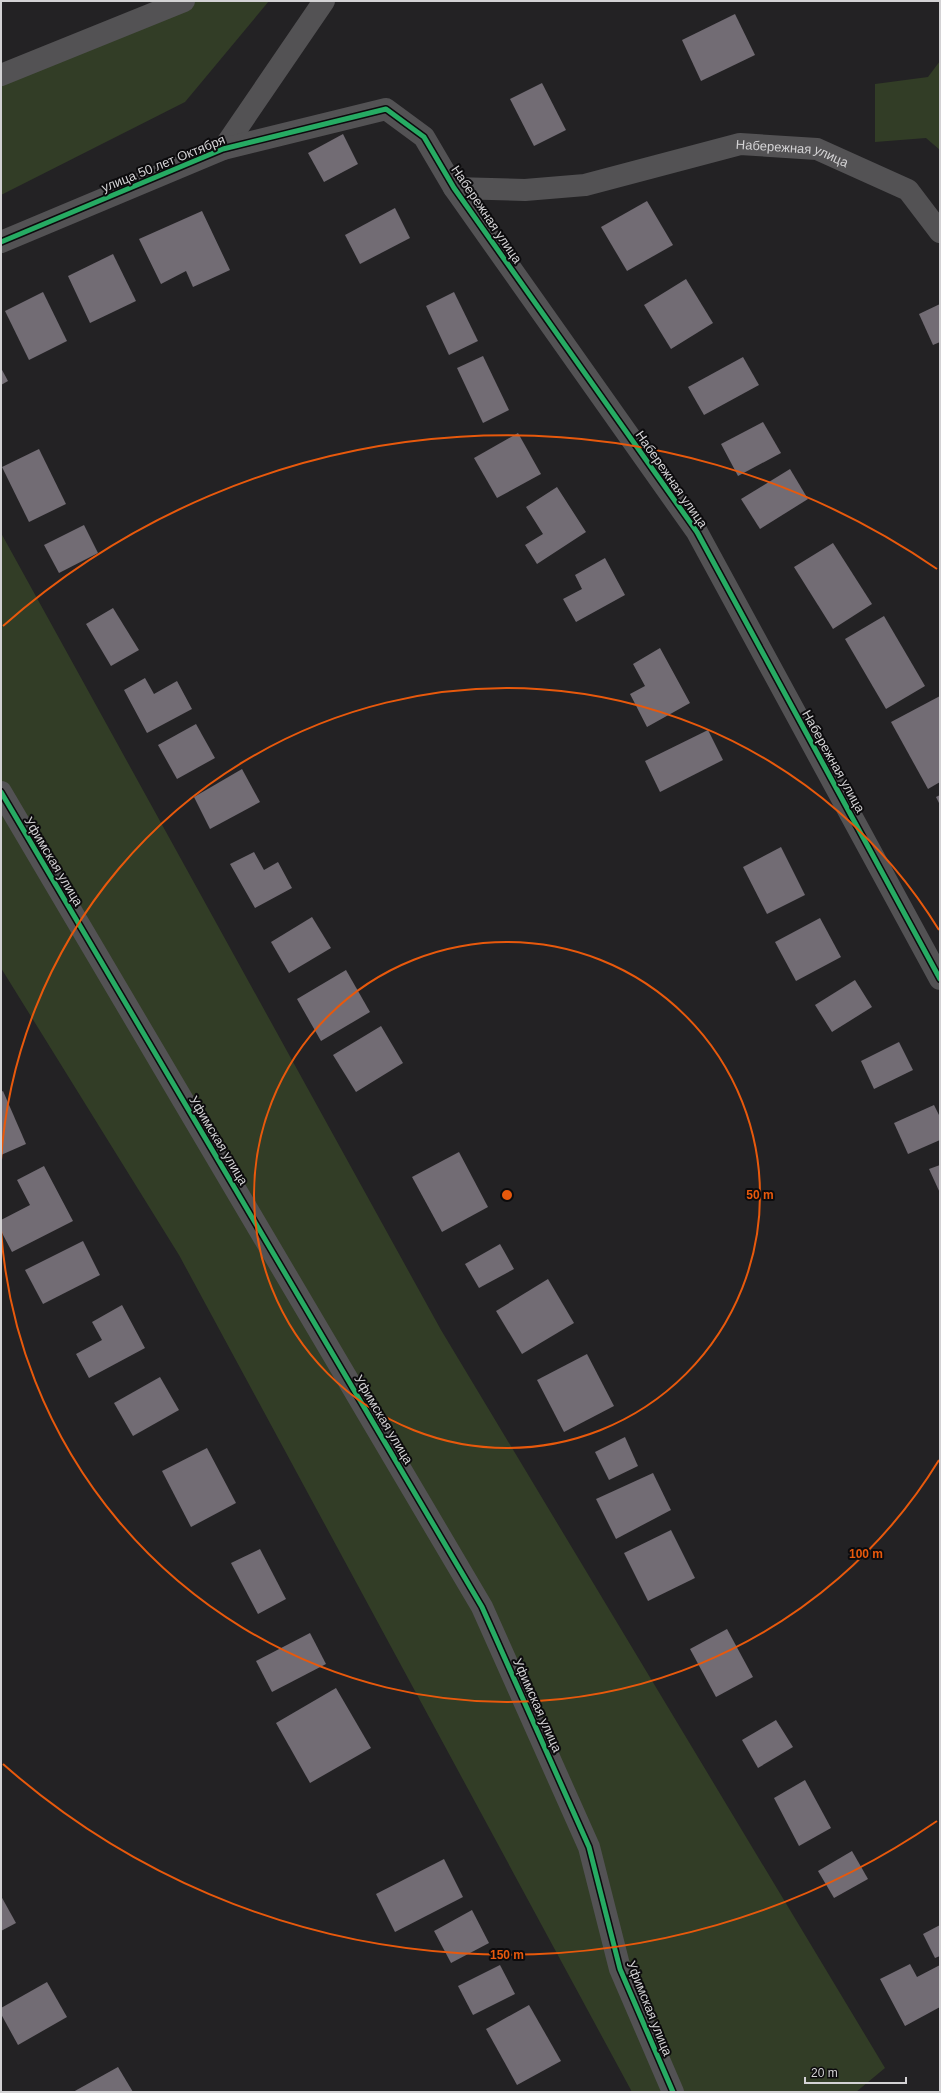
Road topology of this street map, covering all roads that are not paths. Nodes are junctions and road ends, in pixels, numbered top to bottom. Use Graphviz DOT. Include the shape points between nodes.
graph roads {
  1 [pos="184,1"];
  2 [pos="324,1"];
  3 [pos="1,75"];
  4 [pos="386,109"];
  5 [pos="223,149"];
  6 [pos="454,188"];
  7 [pos="940,232"];
  8 [pos="1,242"];
  9 [pos="1,792"];
  10 [pos="940,979"];
  11 [pos="673,2092"];
  1 -- 3 [label="street"];
  2 -- 5 [label="street, улица 50 лет Октября"];
  4 -- 5 [label="street, улица 50 лет Октября"];
  4 -- 6 [label="street, Набережная улица" via="424,138"];
  5 -- 8 [label="street, улица 50 лет Октября"];
  6 -- 7 [label="street, Набережная улица" via="525,190 585,185 740,144 817,149 908,190"];
  6 -- 10 [label="street, Набережная улица" via="697,532"];
  9 -- 11 [label="street, Уфимская улица" via="482,1607 589,1847 620,1969"];
}
